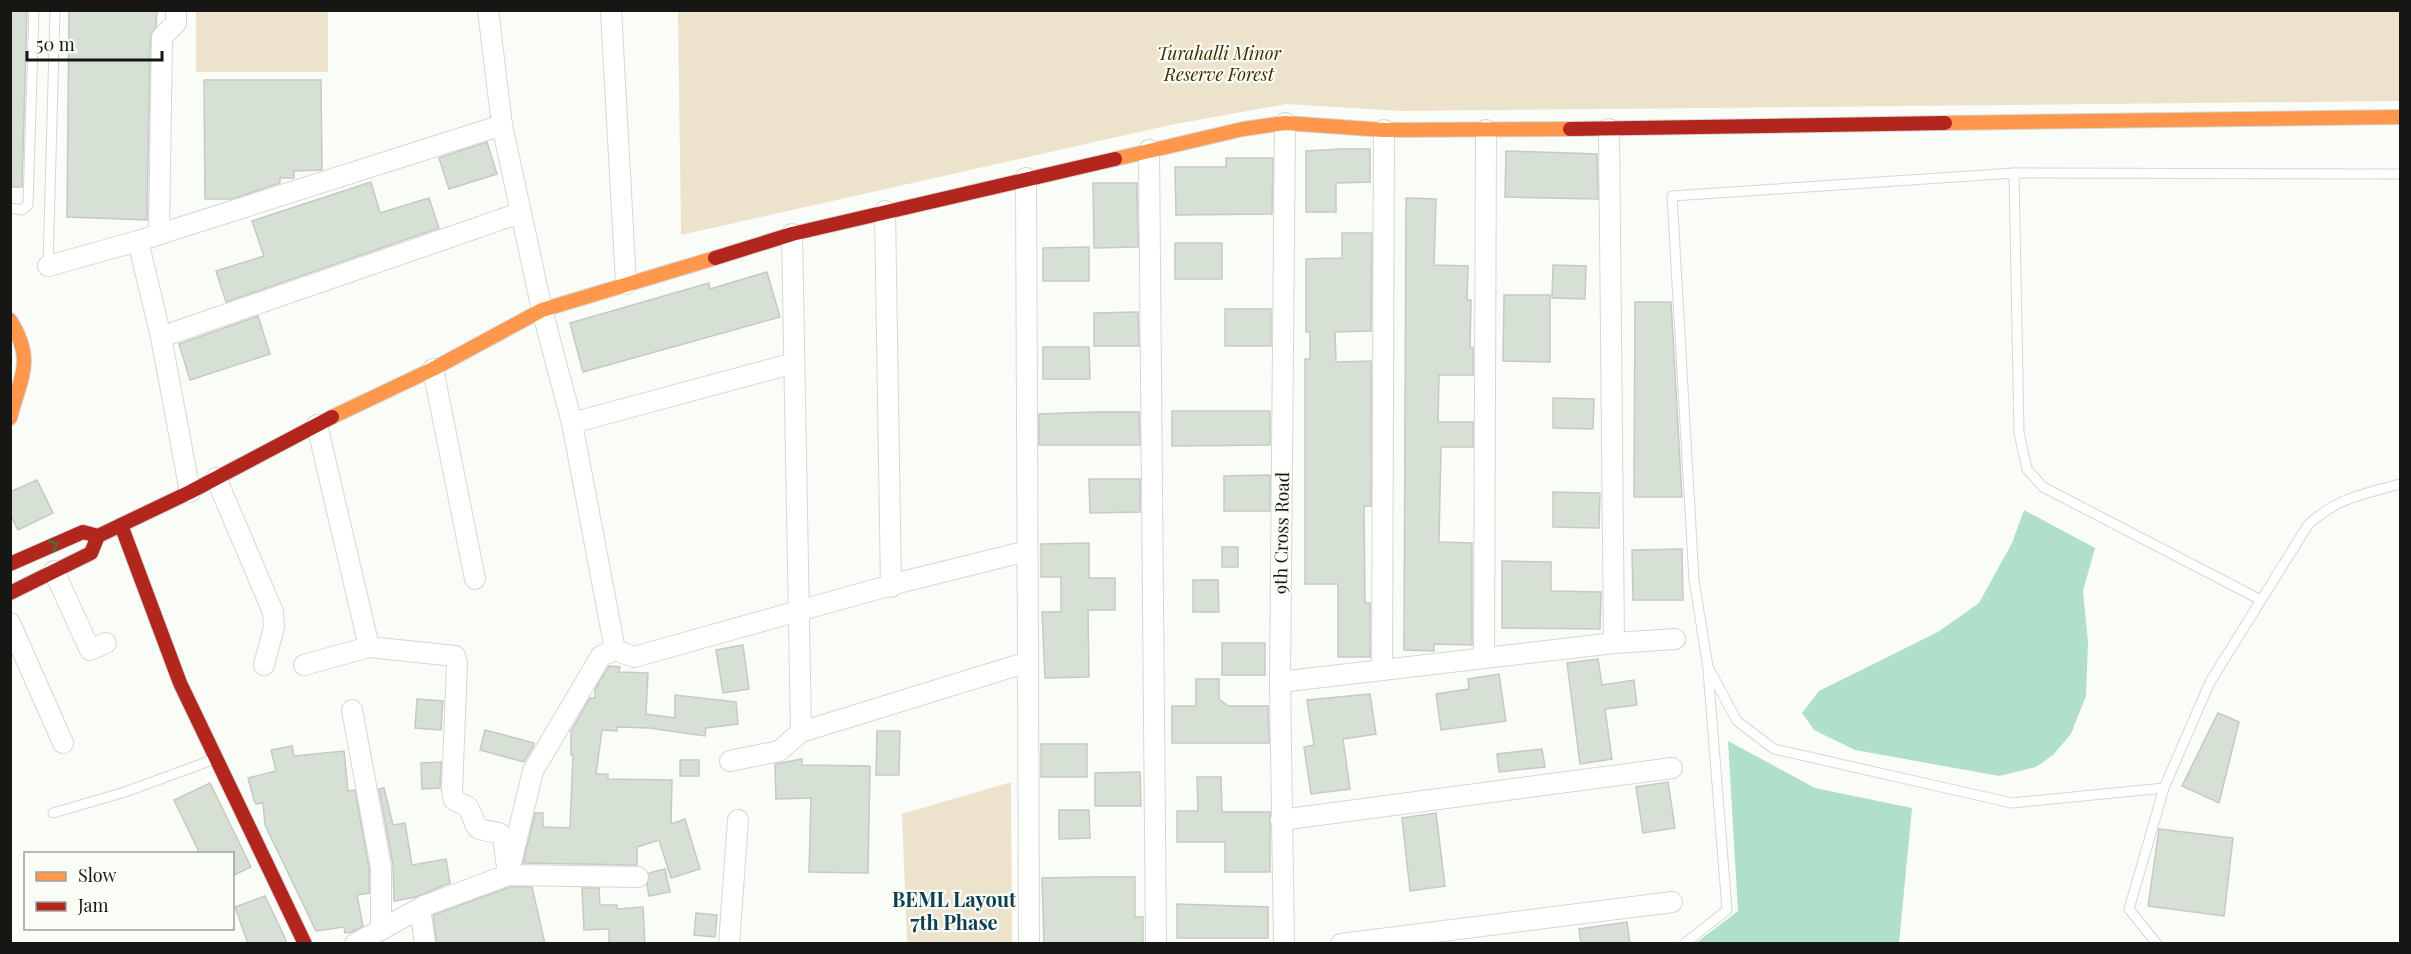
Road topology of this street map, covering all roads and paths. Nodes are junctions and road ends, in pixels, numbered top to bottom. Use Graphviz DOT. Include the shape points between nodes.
graph roads {
  1 [pos="34,10"];
  2 [pos="55,10"];
  3 [pos="176,10"];
  4 [pos="488,10"];
  5 [pos="611,10"];
  6 [pos="2400,117"];
  7 [pos="1285,123"];
  8 [pos="502,125"];
  9 [pos="1609,129"];
  10 [pos="1384,130"];
  11 [pos="1486,130"];
  12 [pos="1149,150"];
  13 [pos="2014,173"];
  14 [pos="2400,174"];
  15 [pos="1026,178"];
  16 [pos="10,208"];
  17 [pos="885,211"];
  18 [pos="520,213"];
  19 [pos="159,233"];
  20 [pos="792,234"];
  21 [pos="138,241"];
  22 [pos="48,266"];
  23 [pos="626,284"];
  24 [pos="542,310"];
  25 [pos="10,320"];
  26 [pos="161,337"];
  27 [pos="794,363"];
  28 [pos="433,369"];
  29 [pos="10,418"];
  30 [pos="572,423"];
  31 [pos="317,425"];
  32 [pos="216,478"];
  33 [pos="2400,484"];
  34 [pos="190,492"];
  35 [pos="121,525"];
  36 [pos="98,536"];
  37 [pos="1027,551"];
  38 [pos="15,557"];
  39 [pos="54,571"];
  40 [pos="475,579"];
  41 [pos="32,582"];
  42 [pos="891,587"];
  43 [pos="10,593"];
  44 [pos="2259,599"];
  45 [pos="797,612"];
  46 [pos="10,622"];
  47 [pos="1675,639"];
  48 [pos="106,643"];
  49 [pos="1614,643"];
  50 [pos="369,646"];
  51 [pos="615,650"];
  52 [pos="1484,657"];
  53 [pos="1028,662"];
  54 [pos="264,665"];
  55 [pos="304,665"];
  56 [pos="1708,668"];
  57 [pos="1382,670"];
  58 [pos="1280,682"];
  59 [pos="352,710"];
  60 [pos="801,732"];
  61 [pos="63,743"];
  62 [pos="217,759"];
  63 [pos="730,761"];
  64 [pos="1672,768"];
  65 [pos="2164,788"];
  66 [pos="53,813"];
  67 [pos="738,820"];
  68 [pos="1281,820"];
  69 [pos="508,875"];
  70 [pos="638,877"];
  71 [pos="1672,902"];
  72 [pos="420,909"];
  73 [pos="381,930"];
  74 [pos="305,944"];
  75 [pos="355,944"];
  76 [pos="425,944"];
  77 [pos="729,944"];
  78 [pos="1029,944"];
  79 [pos="1156,944"];
  80 [pos="1284,944"];
  81 [pos="1341,944"];
  82 [pos="1684,944"];
  83 [pos="2157,944"];
  1 -- 16 [label="lane" via="28,205 22,210"];
  2 -- 22 [label="lane"];
  3 -- 19 [label="street" via="176,23 162,37"];
  4 -- 8 [label="street"];
  5 -- 23 [label="street"];
  6 -- 9 [label="street"];
  7 -- 10 [label="street"];
  7 -- 12 [label="street"];
  7 -- 58 [label="street, 9th Cross Road"];
  8 -- 18 [label="street"];
  8 -- 19 [label="street"];
  9 -- 11 [label="street"];
  9 -- 49 [label="street"];
  10 -- 11 [label="street"];
  10 -- 57 [label="street"];
  11 -- 52 [label="street"];
  12 -- 15 [label="street"];
  12 -- 79 [label="street"];
  13 -- 14 [label="lane"];
  13 -- 44 [label="lane" via="2019,433 2027,469 2043,487"];
  13 -- 56 [label="lane" via="1672,196 1694,580"];
  15 -- 17 [label="street"];
  15 -- 37 [label="street"];
  17 -- 20 [label="street"];
  17 -- 42 [label="street"];
  18 -- 24 [label="street"];
  18 -- 26 [label="street"];
  19 -- 21 [label="street"];
  20 -- 23 [label="street"];
  20 -- 27 [label="street"];
  21 -- 22 [label="street"];
  21 -- 26 [label="street"];
  23 -- 24 [label="street"];
  24 -- 28 [label="street"];
  24 -- 30 [label="street"];
  25 -- 29 [label="street" via="26,356"];
  26 -- 34 [label="street"];
  27 -- 30 [label="street"];
  27 -- 45 [label="street"];
  28 -- 31 [label="street"];
  28 -- 40 [label="street"];
  30 -- 51 [label="street"];
  31 -- 32 [label="street"];
  31 -- 50 [label="street"];
  32 -- 34 [label="street"];
  32 -- 54 [label="street" via="273,612 274,627"];
  33 -- 44 [label="lane" via="2347,498 2324,510 2308,525"];
  34 -- 35 [label="street"];
  35 -- 36 [label="street"];
  35 -- 62 [label="street" via="142,573 167,652"];
  38 -- 36 [label="street, one-way" via="83,532"];
  36 -- 39 [label="street" via="91,553"];
  37 -- 42 [label="street"];
  37 -- 53 [label="street"];
  38 -- 41 [label="street"];
  39 -- 41 [label="street"];
  39 -- 48 [label="street" via="90,650"];
  41 -- 43 [label="street"];
  42 -- 45 [label="street"];
  44 -- 65 [label="lane" via="2210,682"];
  45 -- 51 [label="street" via="634,657"];
  45 -- 60 [label="street"];
  46 -- 61 [label="street"];
  47 -- 49 [label="street"];
  49 -- 52 [label="street"];
  50 -- 55 [label="street"];
  50 -- 69 [label="street" via="454,656 458,664 454,800 468,807 478,830 502,837"];
  51 -- 69 [label="street" via="601,656 533,771"];
  52 -- 57 [label="street"];
  53 -- 60 [label="street"];
  53 -- 78 [label="street"];
  56 -- 65 [label="lane" via="1737,721 1774,749 2012,803"];
  56 -- 82 [label="lane" via="1727,910"];
  57 -- 58 [label="street"];
  58 -- 68 [label="street, 9th Cross Road"];
  59 -- 73 [label="street" via="381,867"];
  60 -- 63 [label="street" via="779,751"];
  62 -- 66 [label="lane"];
  62 -- 74 [label="street"];
  64 -- 68 [label="street"];
  65 -- 83 [label="lane" via="2129,909"];
  67 -- 77 [label="street"];
  68 -- 80 [label="street, 9th Cross Road"];
  69 -- 70 [label="street"];
  69 -- 72 [label="street"];
  71 -- 81 [label="street"];
  72 -- 73 [label="street"];
  72 -- 76 [label="street"];
  73 -- 75 [label="street"];
}
